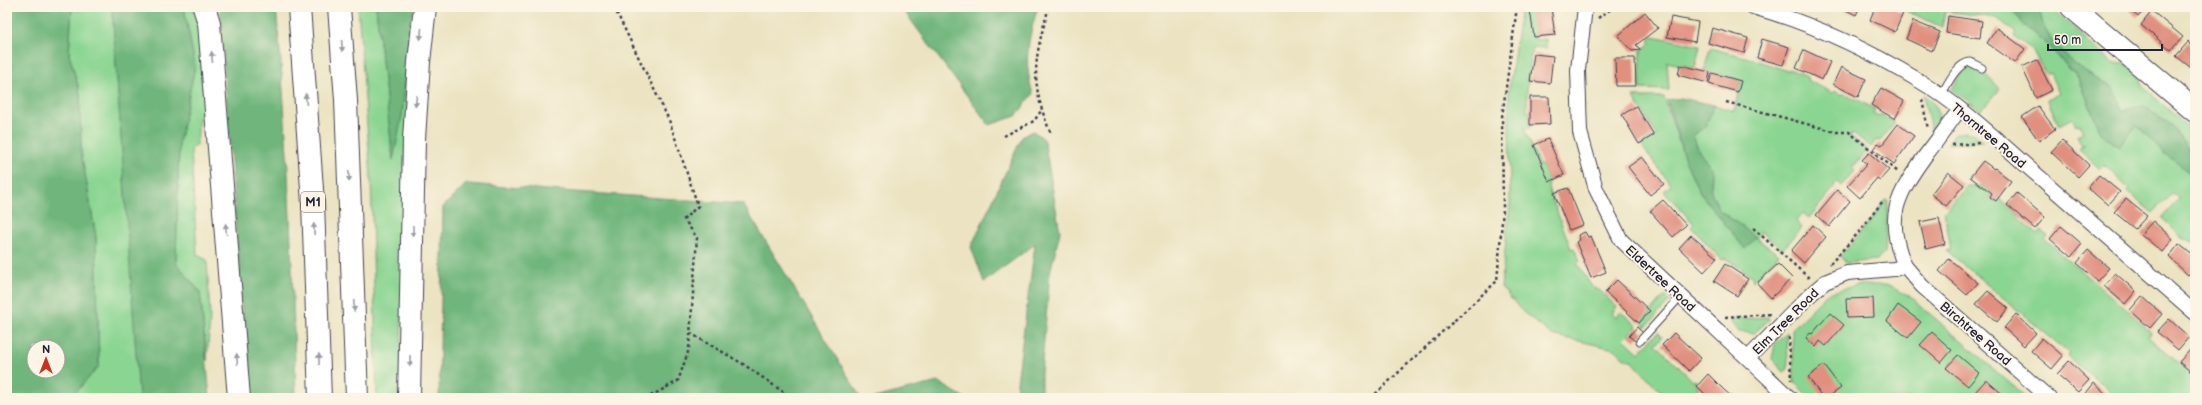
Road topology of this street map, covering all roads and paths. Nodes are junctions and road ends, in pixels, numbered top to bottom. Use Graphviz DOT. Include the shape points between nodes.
graph roads {
  1 [pos="204,7"];
  2 [pos="299,7"];
  3 [pos="339,7"];
  4 [pos="425,7"];
  5 [pos="614,7"];
  6 [pos="1049,7"];
  7 [pos="1517,7"];
  8 [pos="1585,7"];
  9 [pos="1753,7"];
  10 [pos="2072,7"];
  11 [pos="1982,68"];
  12 [pos="1918,80"];
  13 [pos="1941,95"];
  14 [pos="1726,102"];
  15 [pos="1960,109"];
  16 [pos="1042,111"];
  17 [pos="2195,112"];
  18 [pos="1051,134"];
  19 [pos="1004,136"];
  20 [pos="1998,141"];
  21 [pos="1932,147"];
  22 [pos="1908,180"];
  23 [pos="1884,199"];
  24 [pos="1753,228"];
  25 [pos="1905,266"];
  26 [pos="1827,267"];
  27 [pos="1818,286"];
  28 [pos="1681,296"];
  29 [pos="2195,313"];
  30 [pos="1791,315"];
  31 [pos="1704,318"];
  32 [pos="690,333"];
  33 [pos="1640,341"];
  34 [pos="1748,358"];
  35 [pos="1791,384"];
  36 [pos="239,398"];
  37 [pos="320,398"];
  38 [pos="357,398"];
  39 [pos="409,398"];
  40 [pos="647,398"];
  41 [pos="792,398"];
  42 [pos="1371,398"];
  43 [pos="1790,398"];
  44 [pos="2049,398"];
  36 -- 1 [label="main road, one-way" via="209,23"];
  37 -- 2 [label="main road, M1, one-way" via="314,203"];
  3 -- 38 [label="main road, one-way" via="346,100"];
  4 -- 39 [label="main road, one-way" via="414,138"];
  5 -- 32 [label="path" via="669,120 698,206 684,219 697,238"];
  6 -- 16 [label="path" via="1037,48 1035,66"];
  7 -- 42 [label="path" via="1502,117 1503,210 1497,281"];
  8 -- 28 [label="street, Eldertree Road" via="1578,70 1580,132 1596,189 1621,240"];
  9 -- 12 [label="street, Thorntree Road" via="1788,17 1839,38"];
  10 -- 17 [label="main road"];
  11 -- 13 [label="lane" via="1965,62"];
  12 -- 13 [label="street, Thorntree Road"];
  12 -- 21 [label="path"];
  13 -- 15 [label="street, Thorntree Road"];
  14 -- 22 [label="path" via="1836,132 1849,132"];
  15 -- 20 [label="street, Thorntree Road"];
  15 -- 21 [label="street"];
  16 -- 18 [label="path"];
  16 -- 19 [label="path" via="1034,121"];
  20 -- 21 [label="path"];
  20 -- 29 [label="street, Thorntree Road"];
  21 -- 22 [label="street"];
  22 -- 25 [label="street" via="1898,201 1895,223 1899,250"];
  23 -- 26 [label="path" via="1860,231"];
  24 -- 27 [label="path"];
  25 -- 27 [label="street, Elm Tree Road" via="1847,273"];
  25 -- 44 [label="street, Birchtree Road" via="1922,286"];
  27 -- 30 [label="street, Elm Tree Road"];
  28 -- 31 [label="street, Eldertree Road"];
  28 -- 33 [label="lane"];
  30 -- 31 [label="path"];
  30 -- 34 [label="street, Elm Tree Road"];
  30 -- 35 [label="path"];
  31 -- 34 [label="street, Eldertree Road"];
  32 -- 40 [label="path" via="689,349 678,381"];
  32 -- 41 [label="path" via="743,364"];
  34 -- 43 [label="street, Eldertree Road"];
}
